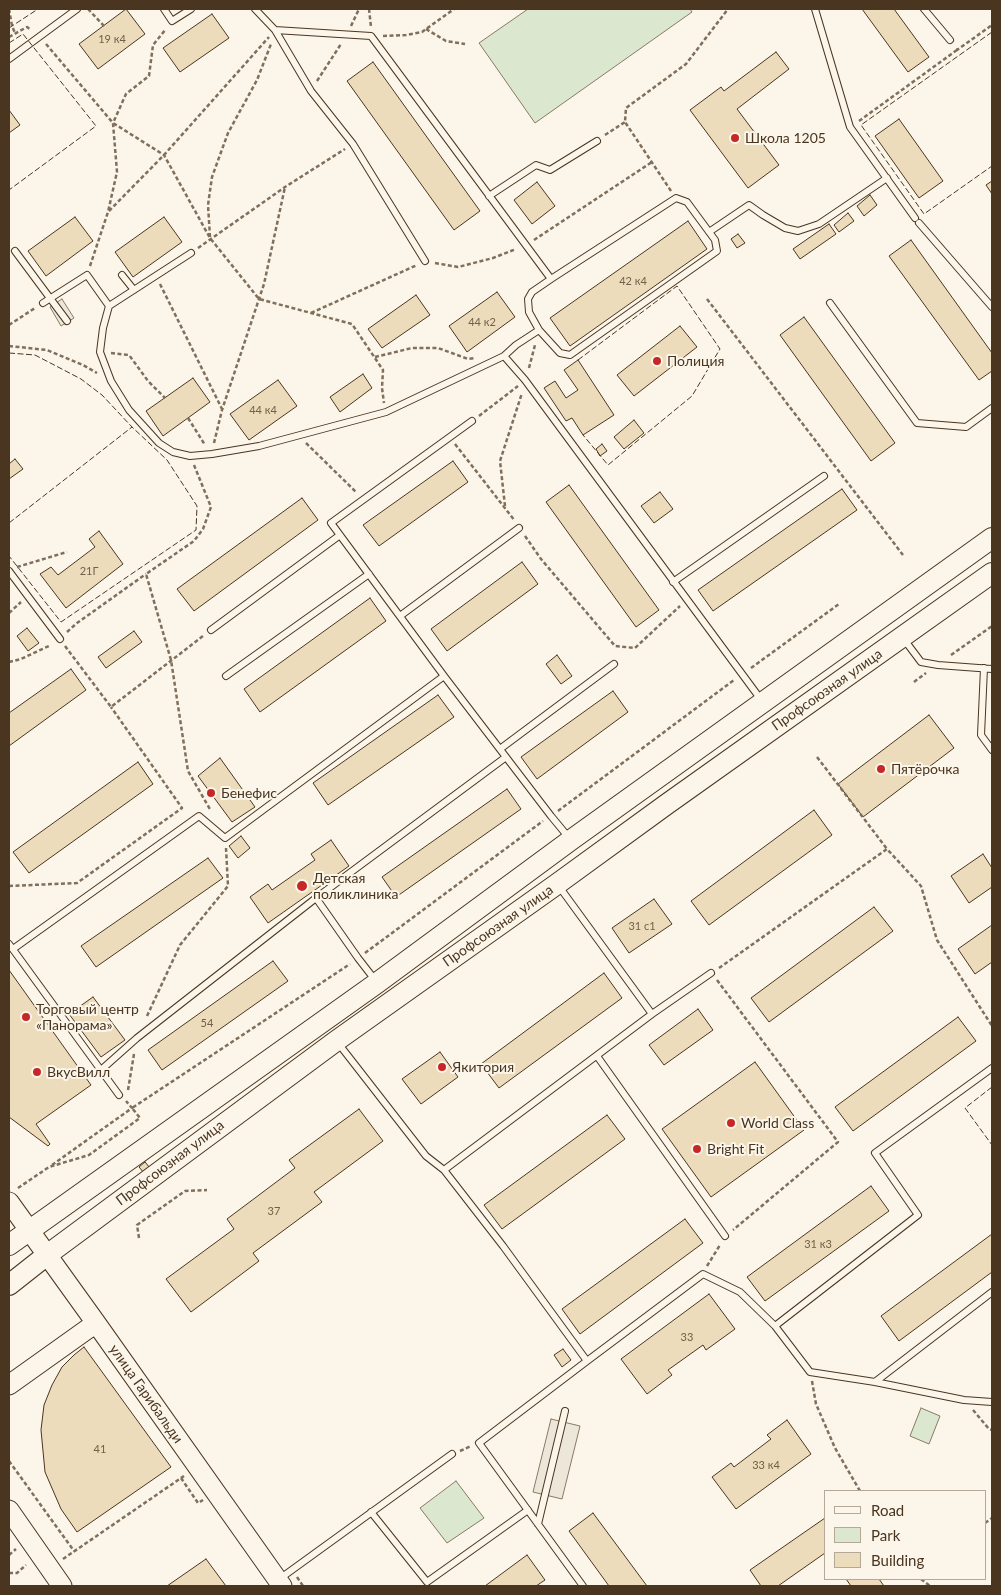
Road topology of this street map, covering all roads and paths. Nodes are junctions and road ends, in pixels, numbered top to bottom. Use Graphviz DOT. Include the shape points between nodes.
graph roads {
  1 [pos="9,9"];
  2 [pos="77,9"];
  3 [pos="88,9"];
  4 [pos="164,9"];
  5 [pos="191,9"];
  6 [pos="255,9"];
  7 [pos="359,9"];
  8 [pos="370,9"];
  9 [pos="454,9"];
  10 [pos="728,9"];
  11 [pos="815,9"];
  12 [pos="924,9"];
  13 [pos="172,21"];
  14 [pos="992,25"];
  15 [pos="104,26"];
  16 [pos="426,29"];
  17 [pos="275,30"];
  18 [pos="15,33"];
  19 [pos="348,34"];
  20 [pos="40,36"];
  21 [pos="371,36"];
  22 [pos="9,37"];
  23 [pos="950,40"];
  24 [pos="466,44"];
  25 [pos="957,50"];
  26 [pos="9,59"];
  27 [pos="311,91"];
  28 [pos="625,122"];
  29 [pos="113,123"];
  30 [pos="850,127"];
  31 [pos="596,141"];
  32 [pos="352,144"];
  33 [pos="164,155"];
  34 [pos="652,162"];
  35 [pos="887,178"];
  36 [pos="285,187"];
  37 [pos="489,196"];
  38 [pos="676,198"];
  39 [pos="108,212"];
  40 [pos="709,232"];
  41 [pos="210,238"];
  42 [pos="526,245"];
  43 [pos="15,251"];
  44 [pos="191,253"];
  45 [pos="425,262"];
  46 [pos="87,275"];
  47 [pos="122,275"];
  48 [pos="156,276"];
  49 [pos="551,279"];
  50 [pos="134,290"];
  51 [pos="50,298"];
  52 [pos="258,299"];
  53 [pos="707,299"];
  54 [pos="43,303"];
  55 [pos="830,303"];
  56 [pos="109,306"];
  57 [pos="992,307"];
  58 [pos="310,313"];
  59 [pos="67,321"];
  60 [pos="9,325"];
  61 [pos="539,330"];
  62 [pos="9,346"];
  63 [pos="100,352"];
  64 [pos="504,356"];
  65 [pos="374,357"];
  66 [pos="476,358"];
  67 [pos="526,380"];
  68 [pos="111,381"];
  69 [pos="164,398"];
  70 [pos="992,408"];
  71 [pos="222,410"];
  72 [pos="386,412"];
  73 [pos="188,418"];
  74 [pos="472,421"];
  75 [pos="299,436"];
  76 [pos="450,437"];
  77 [pos="212,454"];
  78 [pos="190,456"];
  79 [pos="824,476"];
  80 [pos="364,499"];
  81 [pos="506,507"];
  82 [pos="519,528"];
  83 [pos="340,535"];
  84 [pos="992,538"];
  85 [pos="67,552"];
  86 [pos="903,555"];
  87 [pos="9,572"];
  88 [pos="992,573"];
  89 [pos="146,574"];
  90 [pos="369,574"];
  91 [pos="673,582"];
  92 [pos="27,596"];
  93 [pos="687,600"];
  94 [pos="838,604"];
  95 [pos="9,613"];
  96 [pos="400,616"];
  97 [pos="992,626"];
  98 [pos="211,630"];
  99 [pos="902,637"];
  100 [pos="60,639"];
  101 [pos="171,660"];
  102 [pos="9,662"];
  103 [pos="614,664"];
  104 [pos="938,664"];
  105 [pos="984,668"];
  106 [pos="992,669"];
  107 [pos="742,675"];
  108 [pos="226,676"];
  109 [pos="444,676"];
  110 [pos="914,682"];
  111 [pos="763,702"];
  112 [pos="110,707"];
  113 [pos="500,749"];
  114 [pos="992,750"];
  115 [pos="817,757"];
  116 [pos="506,758"];
  117 [pos="211,813"];
  118 [pos="550,816"];
  119 [pos="225,838"];
  120 [pos="571,840"];
  121 [pos="887,849"];
  122 [pos="557,884"];
  123 [pos="9,886"];
  124 [pos="316,898"];
  125 [pos="11,946"];
  126 [pos="358,958"];
  127 [pos="711,973"];
  128 [pos="377,983"];
  129 [pos="652,1014"];
  130 [pos="992,1026"];
  131 [pos="137,1038"];
  132 [pos="336,1040"];
  133 [pos="597,1056"];
  134 [pos="992,1068"];
  135 [pos="101,1070"];
  136 [pos="128,1092"];
  137 [pos="119,1094"];
  138 [pos="126,1101"];
  139 [pos="132,1108"];
  140 [pos="49,1167"];
  141 [pos="444,1170"];
  142 [pos="207,1190"];
  143 [pos="13,1195"];
  144 [pos="28,1231"];
  145 [pos="725,1236"];
  146 [pos="139,1238"];
  147 [pos="9,1245"];
  148 [pos="47,1255"];
  149 [pos="703,1274"];
  150 [pos="9,1285"];
  151 [pos="992,1292"];
  152 [pos="96,1323"];
  153 [pos="776,1326"];
  154 [pos="587,1361"];
  155 [pos="810,1372"];
  156 [pos="875,1382"];
  157 [pos="9,1385"];
  158 [pos="964,1400"];
  159 [pos="992,1402"];
  160 [pos="565,1411"];
  161 [pos="992,1430"];
  162 [pos="479,1443"];
  163 [pos="452,1454"];
  164 [pos="9,1461"];
  165 [pos="197,1466"];
  166 [pos="859,1490"];
  167 [pos="9,1510"];
  168 [pos="528,1510"];
  169 [pos="371,1512"];
  170 [pos="538,1524"];
  171 [pos="16,1549"];
  172 [pos="74,1552"];
  173 [pos="9,1555"];
  174 [pos="26,1565"];
  175 [pos="49,1569"];
  176 [pos="9,1573"];
  177 [pos="280,1583"];
  178 [pos="426,1584"];
  179 [pos="62,1586"];
  180 [pos="583,1586"];
  1 -- 18 [label="path"];
  2 -- 20 [label="lane"];
  3 -- 15 [label="path"];
  4 -- 13 [label="lane"];
  5 -- 13 [label="lane"];
  6 -- 17 [label="lane"];
  7 -- 19 [label="path"];
  8 -- 21 [label="path"];
  9 -- 16 [label="path"];
  10 -- 28 [label="path" via="686,64 626,108"];
  11 -- 30 [label="lane"];
  12 -- 23 [label="lane"];
  13 -- 29 [label="path" via="153,45 148,76 126,94"];
  14 -- 25 [label="path"];
  16 -- 21 [label="path" via="406,35"];
  16 -- 24 [label="path" via="446,41"];
  17 -- 19 [label="lane"];
  17 -- 27 [label="lane"];
  17 -- 33 [label="path"];
  17 -- 41 [label="path" via="267,57 228,133 212,178 208,205"];
  18 -- 20 [label="path" via="27,27"];
  18 -- 22 [label="path"];
  19 -- 21 [label="lane"];
  19 -- 27 [label="path"];
  20 -- 26 [label="lane"];
  20 -- 29 [label="path"];
  21 -- 37 [label="lane"];
  23 -- 25 [label="path"];
  25 -- 30 [label="path"];
  27 -- 32 [label="lane"];
  28 -- 31 [label="path"];
  28 -- 34 [label="path"];
  29 -- 33 [label="path"];
  29 -- 39 [label="path" via="117,172"];
  30 -- 35 [label="lane"];
  31 -- 37 [label="lane" via="550,170 536,165"];
  32 -- 36 [label="path"];
  32 -- 45 [label="lane"];
  33 -- 39 [label="path"];
  33 -- 41 [label="path"];
  34 -- 38 [label="path"];
  34 -- 42 [label="path"];
  35 -- 40 [label="lane" via="819,224 798,231 785,228 749,205"];
  35 -- 57 [label="lane" via="917,220"];
  36 -- 41 [label="path"];
  36 -- 52 [label="path"];
  37 -- 42 [label="lane"];
  38 -- 40 [label="lane" via="687,202"];
  38 -- 49 [label="lane"];
  39 -- 46 [label="path"];
  40 -- 61 [label="lane" via="717,251 570,355 560,353"];
  41 -- 44 [label="path"];
  41 -- 52 [label="path"];
  42 -- 45 [label="path" via="458,267"];
  42 -- 49 [label="lane"];
  43 -- 51 [label="lane"];
  44 -- 48 [label="lane"];
  45 -- 58 [label="path"];
  46 -- 51 [label="lane"];
  46 -- 56 [label="lane"];
  47 -- 50 [label="lane"];
  48 -- 50 [label="lane"];
  48 -- 71 [label="path"];
  49 -- 61 [label="lane" via="532,292 528,299 529,312"];
  50 -- 56 [label="lane"];
  51 -- 54 [label="lane"];
  51 -- 59 [label="lane"];
  52 -- 58 [label="path"];
  52 -- 71 [label="path"];
  53 -- 86 [label="path"];
  54 -- 60 [label="path"];
  55 -- 70 [label="lane" via="917,423 966,427"];
  56 -- 63 [label="lane"];
  58 -- 65 [label="path" via="352,324"];
  61 -- 64 [label="lane"];
  61 -- 67 [label="path"];
  62 -- 68 [label="path" via="47,350"];
  63 -- 68 [label="lane"];
  63 -- 69 [label="path" via="128,355"];
  64 -- 67 [label="lane"];
  64 -- 72 [label="lane"];
  65 -- 66 [label="path" via="412,348 438,348 468,359"];
  65 -- 72 [label="path" via="383,370"];
  67 -- 74 [label="path"];
  67 -- 81 [label="path" via="500,461"];
  67 -- 91 [label="lane"];
  68 -- 78 [label="lane" via="129,410 159,443 173,452"];
  71 -- 77 [label="path"];
  72 -- 75 [label="lane"];
  73 -- 77 [label="path"];
  74 -- 76 [label="lane"];
  75 -- 77 [label="lane"];
  75 -- 80 [label="path"];
  76 -- 80 [label="lane"];
  76 -- 81 [label="path"];
  77 -- 78 [label="lane"];
  78 -- 89 [label="path" via="211,507 203,529 194,541"];
  79 -- 91 [label="lane"];
  80 -- 83 [label="lane" via="331,523"];
  81 -- 82 [label="path"];
  82 -- 93 [label="path" via="615,646 636,648"];
  82 -- 96 [label="lane"];
  83 -- 90 [label="lane"];
  83 -- 98 [label="lane"];
  84 -- 111 [label="main road, Профсоюзная улица"];
  85 -- 87 [label="path" via="18,566"];
  87 -- 92 [label="lane"];
  88 -- 99 [label="main road, Профсоюзная улица"];
  89 -- 100 [label="path"];
  89 -- 101 [label="path"];
  90 -- 96 [label="lane"];
  90 -- 108 [label="lane"];
  91 -- 93 [label="lane"];
  92 -- 95 [label="path"];
  92 -- 100 [label="lane"];
  93 -- 107 [label="lane"];
  94 -- 107 [label="path"];
  96 -- 109 [label="lane"];
  97 -- 104 [label="path"];
  98 -- 101 [label="path"];
  99 -- 104 [label="lane" via="921,662"];
  99 -- 122 [label="main road, Профсоюзная улица"];
  100 -- 102 [label="path"];
  100 -- 112 [label="path"];
  101 -- 112 [label="path"];
  101 -- 117 [label="path" via="188,771"];
  103 -- 113 [label="lane"];
  104 -- 105 [label="lane"];
  104 -- 110 [label="path"];
  105 -- 106 [label="lane"];
  105 -- 114 [label="lane" via="981,735"];
  107 -- 111 [label="lane"];
  107 -- 118 [label="path"];
  109 -- 113 [label="lane"];
  109 -- 119 [label="lane"];
  111 -- 120 [label="main road, Профсоюзная улица"];
  112 -- 123 [label="path" via="182,808 77,883"];
  113 -- 116 [label="lane"];
  115 -- 121 [label="path"];
  116 -- 118 [label="lane"];
  116 -- 124 [label="lane"];
  118 -- 120 [label="lane"];
  118 -- 126 [label="path"];
  119 -- 125 [label="lane" via="199,816"];
  119 -- 131 [label="path" via="228,886 180,945"];
  120 -- 128 [label="main road, Профсоюзная улица"];
  121 -- 127 [label="path"];
  121 -- 130 [label="path" via="921,886 937,940"];
  122 -- 129 [label="lane"];
  122 -- 132 [label="main road, Профсоюзная улица"];
  124 -- 126 [label="lane"];
  124 -- 131 [label="lane"];
  125 -- 135 [label="lane"];
  126 -- 128 [label="lane"];
  126 -- 139 [label="path"];
  127 -- 129 [label="lane"];
  127 -- 145 [label="path" via="838,1142"];
  128 -- 144 [label="main road, Профсоюзная улица"];
  129 -- 133 [label="lane"];
  131 -- 135 [label="lane"];
  131 -- 136 [label="path"];
  132 -- 141 [label="lane" via="426,1156"];
  132 -- 148 [label="main road, Профсоюзная улица"];
  133 -- 141 [label="lane"];
  133 -- 145 [label="lane"];
  134 -- 153 [label="lane" via="875,1153 918,1215"];
  135 -- 137 [label="lane"];
  138 -- 139 [label="path"];
  139 -- 140 [label="path"];
  139 -- 140 [label="path" via="140,1118 119,1134 89,1155"];
  140 -- 143 [label="path"];
  141 -- 154 [label="lane"];
  142 -- 146 [label="path" via="185,1191 145,1219 137,1225"];
  143 -- 144 [label="street, улица Гарибальди"];
  144 -- 147 [label="main road, Профсоюзная улица"];
  144 -- 148 [label="street, улица Гарибальди"];
  145 -- 149 [label="path"];
  148 -- 150 [label="main road, Профсоюзная улица"];
  148 -- 152 [label="street, улица Гарибальди"];
  149 -- 153 [label="lane" via="740,1292"];
  149 -- 154 [label="lane"];
  151 -- 156 [label="lane"];
  152 -- 157 [label="street"];
  152 -- 165 [label="street, улица Гарибальди"];
  153 -- 155 [label="lane"];
  154 -- 162 [label="lane"];
  155 -- 156 [label="lane"];
  155 -- 166 [label="path" via="816,1404 835,1448"];
  156 -- 158 [label="lane"];
  158 -- 159 [label="lane"];
  158 -- 161 [label="path"];
  160 -- 170 [label="lane"];
  162 -- 163 [label="path"];
  162 -- 168 [label="lane"];
  163 -- 169 [label="lane"];
  164 -- 172 [label="path"];
  165 -- 172 [label="path"];
  165 -- 177 [label="street, улица Гарибальди"];
  167 -- 175 [label="street"];
  168 -- 170 [label="lane"];
  168 -- 178 [label="lane"];
  169 -- 177 [label="lane"];
  169 -- 178 [label="lane"];
  170 -- 180 [label="lane"];
  171 -- 173 [label="path"];
  172 -- 175 [label="path"];
  174 -- 176 [label="path" via="17,1573"];
  175 -- 179 [label="street"];
}
